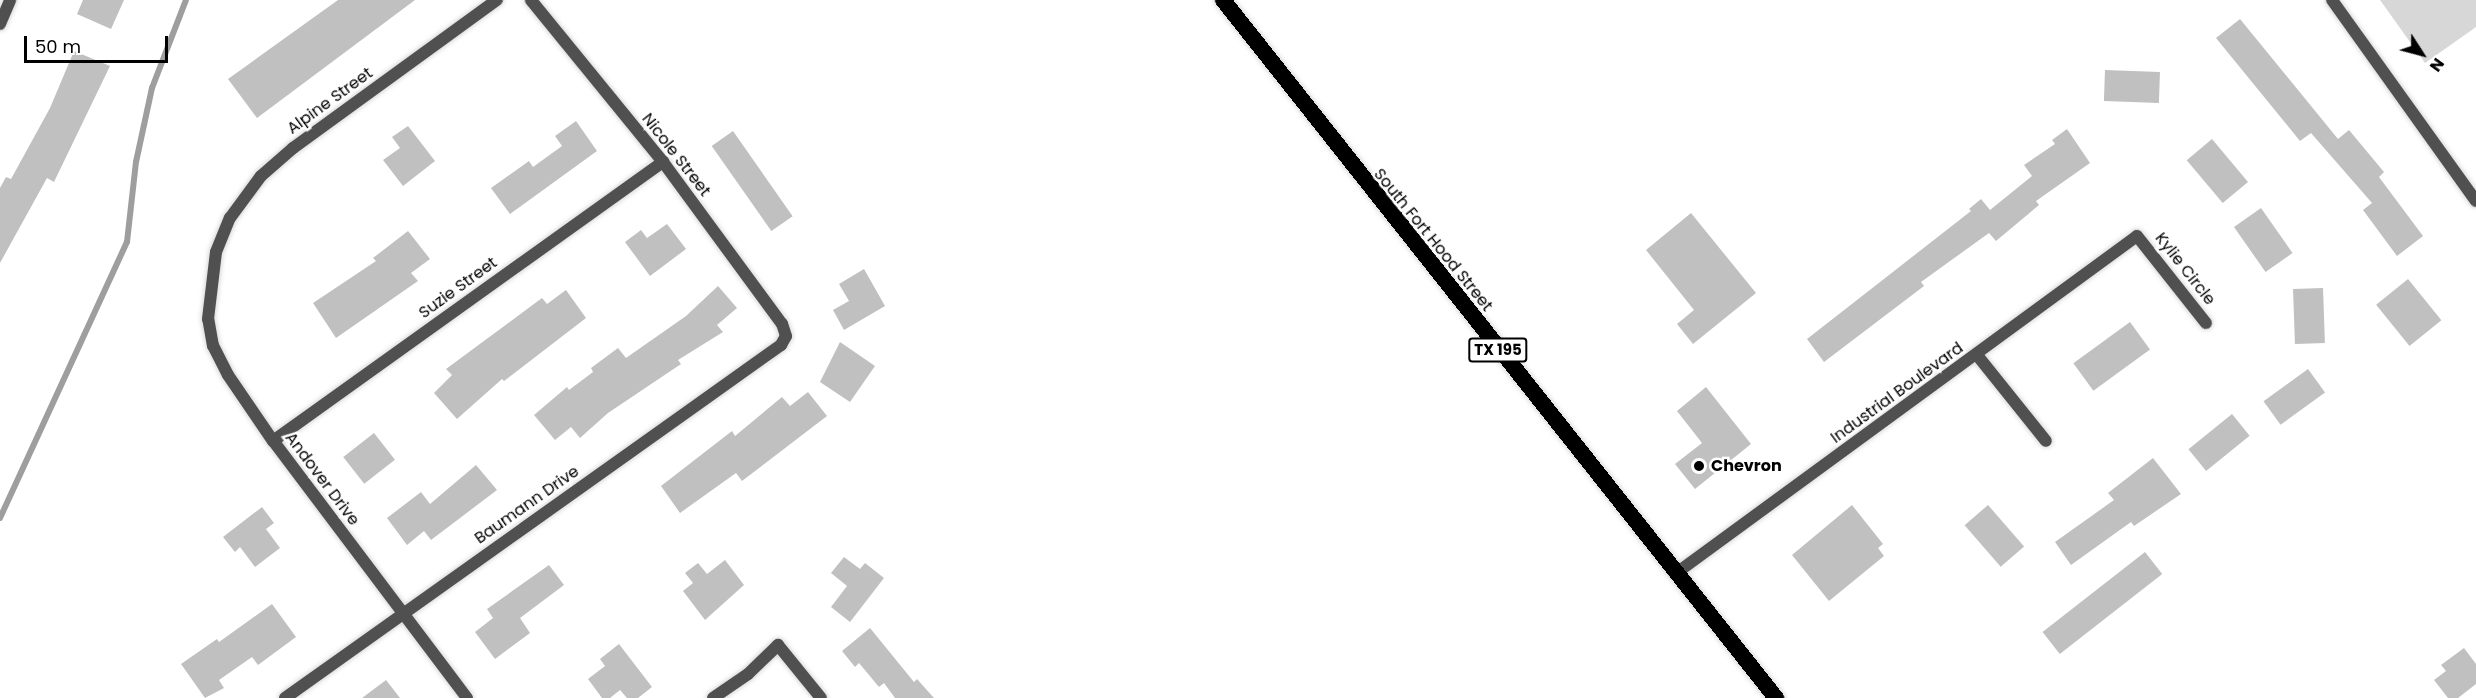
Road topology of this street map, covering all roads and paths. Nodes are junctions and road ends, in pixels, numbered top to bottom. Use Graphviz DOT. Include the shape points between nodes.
graph roads {
  1 [pos="10,0"];
  2 [pos="497,0"];
  3 [pos="531,0"];
  4 [pos="1223,0"];
  5 [pos="2332,0"];
  6 [pos="0,24"];
  7 [pos="663,162"];
  8 [pos="2476,201"];
  9 [pos="2138,236"];
  10 [pos="215,257"];
  11 [pos="2206,323"];
  12 [pos="786,336"];
  13 [pos="1977,355"];
  14 [pos="273,441"];
  15 [pos="2046,441"];
  16 [pos="1675,574"];
  17 [pos="403,614"];
  18 [pos="285,698"];
  19 [pos="467,698"];
  20 [pos="713,698"];
  21 [pos="822,698"];
  22 [pos="1776,698"];
  1 -- 6 [label="street"];
  2 -- 10 [label="street, Alpine Street" via="293,148 261,176 230,218"];
  3 -- 7 [label="street, Nicole Street"];
  4 -- 16 [label="highway, South Fort Hood Street / TX 195"];
  5 -- 8 [label="street"];
  7 -- 12 [label="street, Nicole Street" via="783,324"];
  7 -- 14 [label="street, Suzie Street"];
  9 -- 11 [label="street, Kylie Circle"];
  9 -- 13 [label="street, Industrial Boulevard"];
  10 -- 14 [label="street, Andover Drive" via="209,333 228,375"];
  12 -- 17 [label="street, Baumann Drive" via="781,345"];
  13 -- 15 [label="street"];
  13 -- 16 [label="street, Industrial Boulevard"];
  14 -- 17 [label="street, Andover Drive"];
  16 -- 22 [label="highway, South Fort Hood Street / TX 195"];
  17 -- 18 [label="street, Baumann Drive"];
  17 -- 19 [label="street, Andover Drive"];
  20 -- 21 [label="street" via="748,674 778,645"];
}
